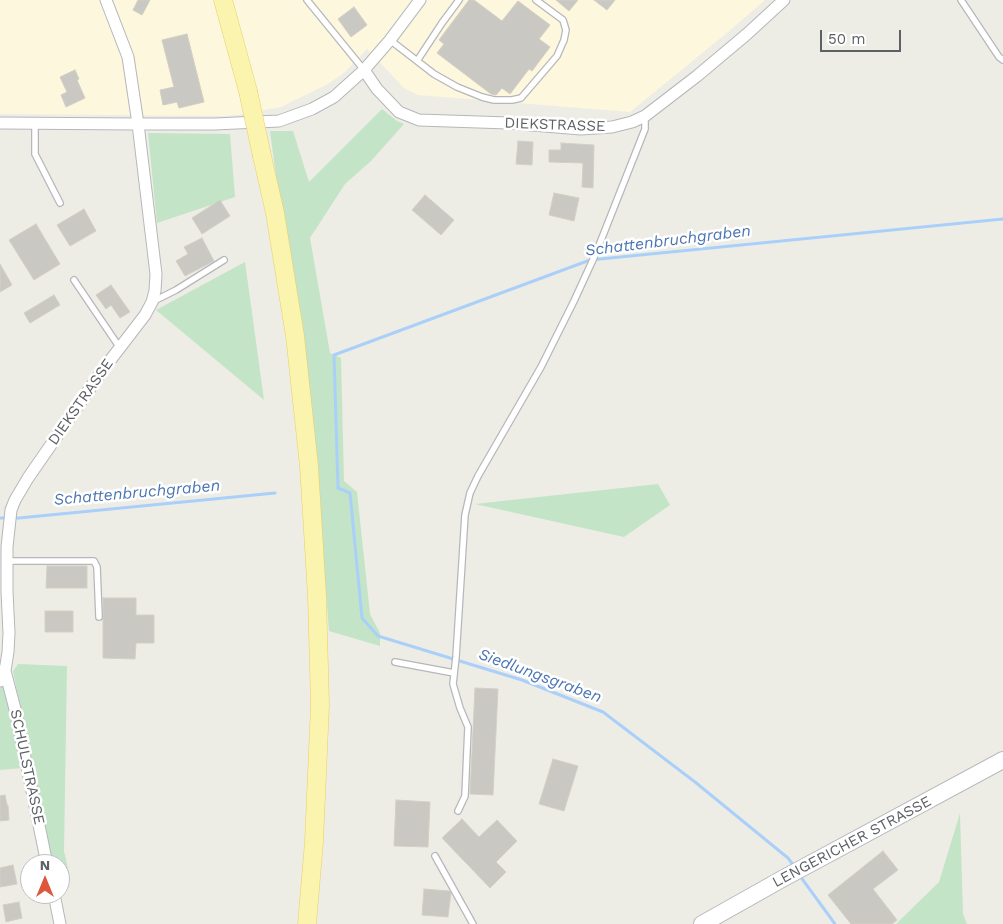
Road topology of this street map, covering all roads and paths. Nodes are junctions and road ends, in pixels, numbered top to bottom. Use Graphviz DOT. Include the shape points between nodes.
graph roads {
  1 [pos="106,0"];
  2 [pos="223,0"];
  3 [pos="307,0"];
  4 [pos="420,0"];
  5 [pos="458,0"];
  6 [pos="536,0"];
  7 [pos="784,0"];
  8 [pos="961,0"];
  9 [pos="390,40"];
  10 [pos="1003,60"];
  11 [pos="417,61"];
  12 [pos="364,70"];
  13 [pos="645,116"];
  14 [pos="0,124"];
  15 [pos="35,124"];
  16 [pos="138,124"];
  17 [pos="60,203"];
  18 [pos="224,260"];
  19 [pos="74,280"];
  20 [pos="152,302"];
  21 [pos="120,348"];
  22 [pos="6,528"];
  23 [pos="7,561"];
  24 [pos="99,617"];
  25 [pos="395,662"];
  26 [pos="454,671"];
  27 [pos="2,674"];
  28 [pos="1003,760"];
  29 [pos="458,811"];
  30 [pos="46,854"];
  31 [pos="435,856"];
  32 [pos="56,904"];
  33 [pos="60,924"];
  34 [pos="308,924"];
  35 [pos="473,924"];
  36 [pos="702,924"];
  1 -- 16 [label="street, DIEKSTRASSE" via="128,57"];
  2 -- 34 [label="main road, bridge" via="248,91 275,213 296,336 309,466 320,705"];
  3 -- 12 [label="lane"];
  4 -- 9 [label="street"];
  5 -- 11 [label="lane"];
  6 -- 11 [label="lane" via="563,20 566,30 557,56 521,98 482,97 434,74"];
  7 -- 13 [label="street, DIEKSTRASSE" via="697,76"];
  8 -- 10 [label="lane"];
  9 -- 11 [label="lane"];
  9 -- 12 [label="street"];
  12 -- 13 [label="street, DIEKSTRASSE" via="399,112 419,120 581,129 612,127"];
  12 -- 16 [label="street" via="334,97 312,110 279,121"];
  13 -- 26 [label="lane" via="645,129 574,301 542,367 470,493"];
  14 -- 15 [label="street"];
  15 -- 16 [label="street"];
  15 -- 17 [label="lane" via="36,154"];
  16 -- 20 [label="street, DIEKSTRASSE" via="156,274"];
  18 -- 20 [label="lane"];
  19 -- 21 [label="lane"];
  20 -- 21 [label="street, DIEKSTRASSE"];
  21 -- 22 [label="street, DIEKSTRASSE" via="28,478 15,500"];
  22 -- 23 [label="street, DIEKSTRASSE"];
  23 -- 24 [label="lane" via="94,561"];
  23 -- 27 [label="street, DIEKSTRASSE" via="9,632"];
  25 -- 26 [label="lane"];
  26 -- 29 [label="lane" via="453,684 468,726 466,796"];
  27 -- 30 [label="street, SCHULSTRASSE" via="15,709"];
  28 -- 36 [label="main road, LENGERICHER STRASSE"];
  31 -- 35 [label="lane"];
  32 -- 33 [label="street"];
}
